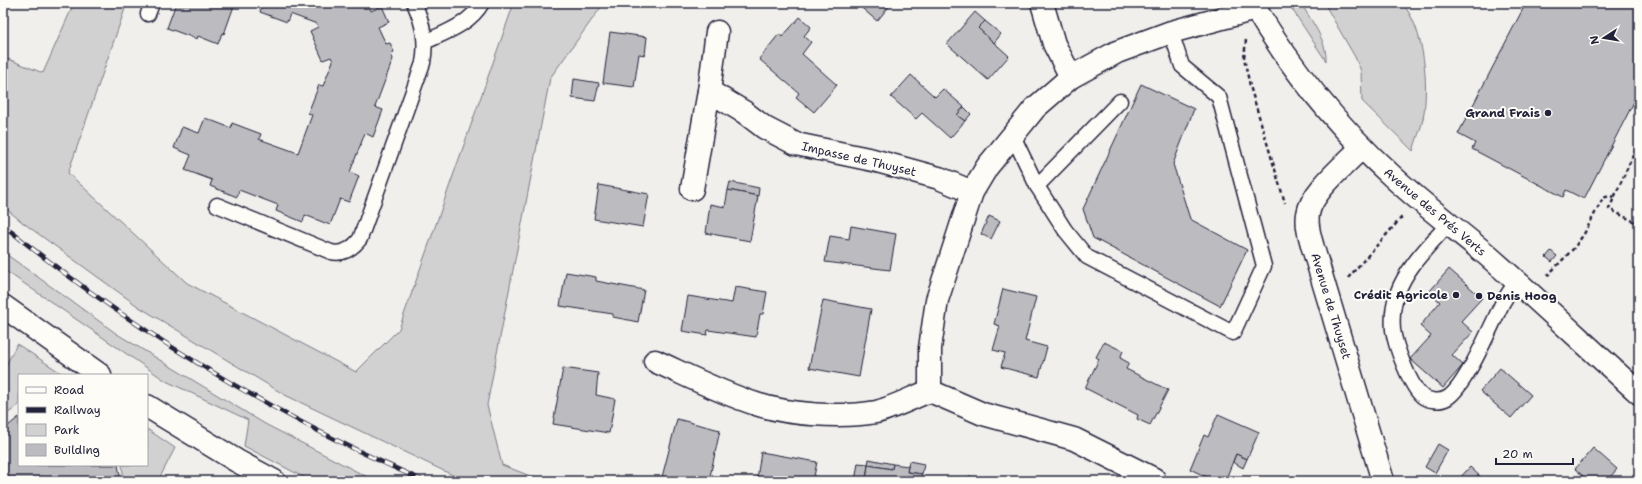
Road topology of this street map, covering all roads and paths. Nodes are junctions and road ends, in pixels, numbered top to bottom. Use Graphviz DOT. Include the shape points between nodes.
graph roads {
  1 [pos="414,3"];
  2 [pos="482,3"];
  3 [pos="1042,3"];
  4 [pos="1254,6"];
  5 [pos="717,32"];
  6 [pos="1171,32"];
  7 [pos="425,42"];
  8 [pos="1071,77"];
  9 [pos="709,91"];
  10 [pos="1120,101"];
  11 [pos="1013,136"];
  12 [pos="1639,142"];
  13 [pos="1362,147"];
  14 [pos="1037,186"];
  15 [pos="692,189"];
  16 [pos="972,192"];
  17 [pos="1614,197"];
  18 [pos="216,205"];
  19 [pos="1286,207"];
  20 [pos="1402,217"];
  21 [pos="1449,224"];
  22 [pos="1639,224"];
  23 [pos="1523,287"];
  24 [pos="1329,300"];
  25 [pos="4,310"];
  26 [pos="655,361"];
  27 [pos="99,374"];
  28 [pos="930,391"];
  29 [pos="1639,393"];
  30 [pos="148,407"];
  31 [pos="1154,479"];
  32 [pos="274,481"];
  33 [pos="1383,481"];
  1 -- 7 [label="lane" via="421,19"];
  2 -- 7 [label="lane" via="466,22"];
  3 -- 8 [label="street" via="1054,44"];
  4 -- 6 [label="street"];
  4 -- 13 [label="street, Avenue des Prés Verts" via="1306,85"];
  4 -- 19 [label="path" via="1244,58"];
  5 -- 9 [label="street"];
  6 -- 8 [label="street" via="1117,52"];
  6 -- 14 [label="lane" via="1182,66 1219,97 1264,266 1233,333 1087,257 1065,230"];
  7 -- 18 [label="lane" via="423,63 360,239 352,248 342,253 331,252"];
  8 -- 11 [label="street" via="1035,108"];
  9 -- 15 [label="street"];
  9 -- 16 [label="street, Impasse de Thuyset" via="765,128 796,144 939,178"];
  10 -- 14 [label="lane"];
  11 -- 14 [label="lane"];
  11 -- 16 [label="street" via="987,167"];
  12 -- 17 [label="path"];
  13 -- 21 [label="street, Avenue des Prés Verts"];
  13 -- 24 [label="street, Avenue de Thuyset" via="1314,197 1308,214 1307,224"];
  16 -- 28 [label="street" via="938,300 930,348"];
  17 -- 22 [label="path" via="1609,209"];
  17 -- 23 [label="path" via="1603,198 1581,239"];
  20 -- 24 [label="path"];
  21 -- 23 [label="street, Avenue des Prés Verts"];
  21 -- 23 [label="lane" via="1404,278 1393,311 1396,345 1422,396 1438,401 1454,392 1472,364 1504,302"];
  23 -- 29 [label="street, Avenue des Prés Verts"];
  24 -- 33 [label="street, Avenue de Thuyset"];
  25 -- 27 [label="street"];
  26 -- 28 [label="street" via="757,405 799,412 836,415 878,412"];
  28 -- 31 [label="street" via="983,414 1074,438"];
  30 -- 32 [label="street"];
}
